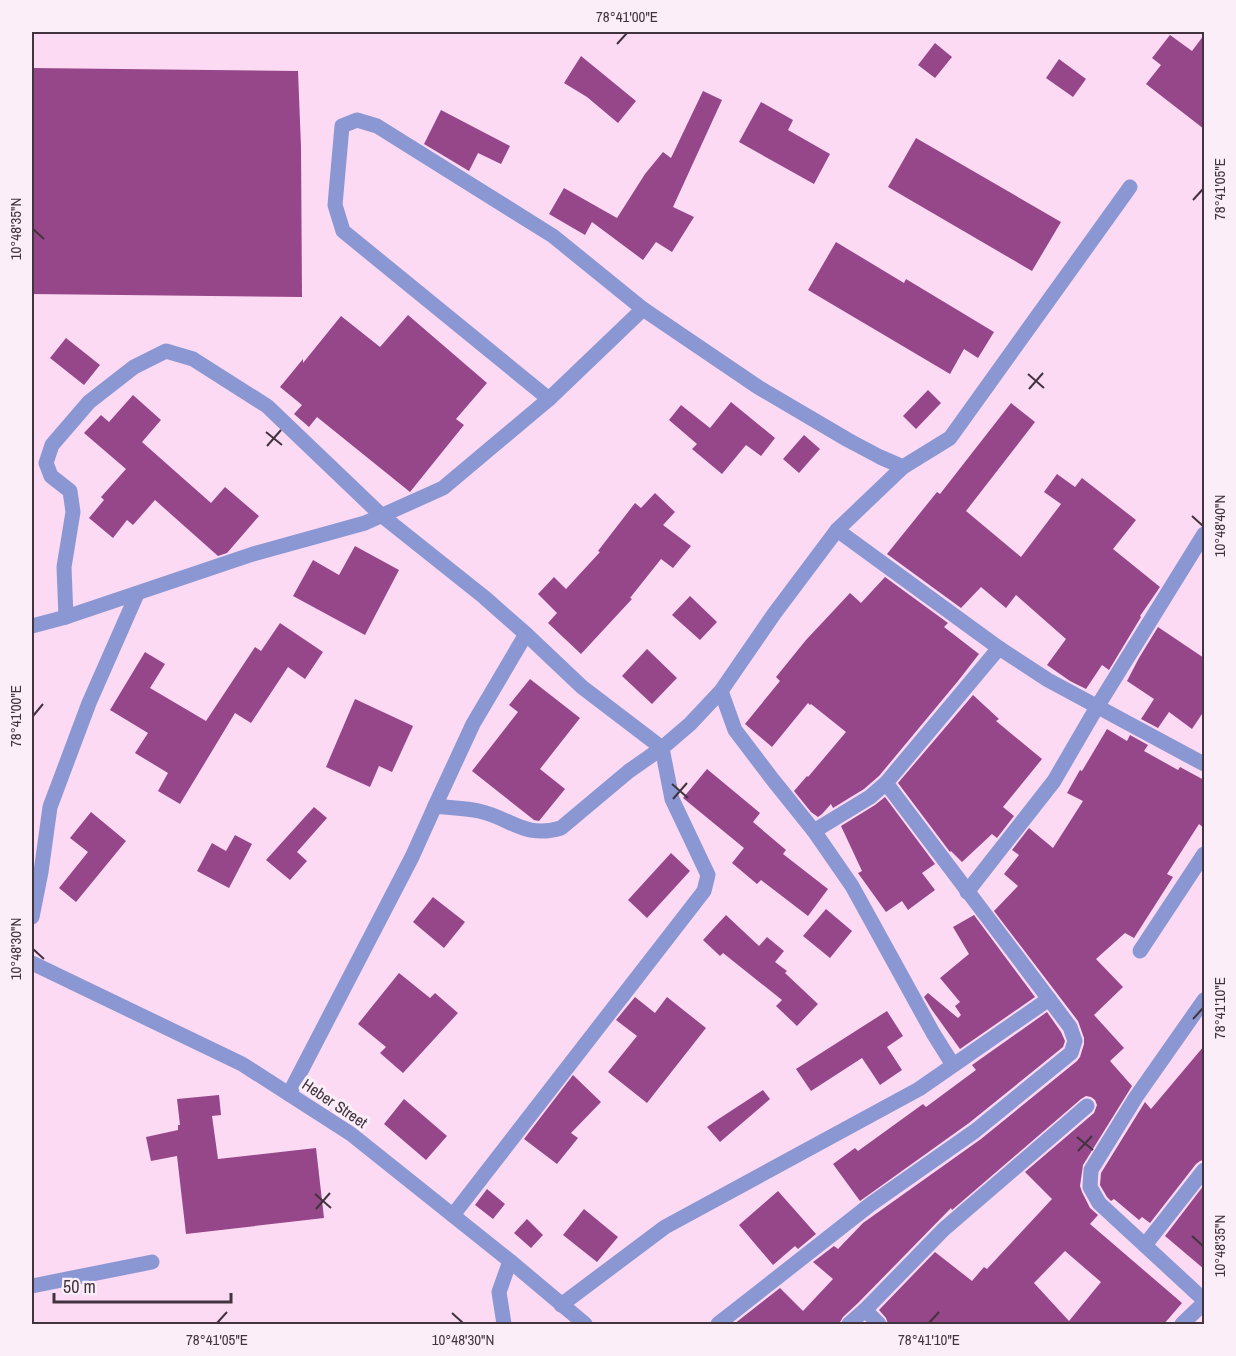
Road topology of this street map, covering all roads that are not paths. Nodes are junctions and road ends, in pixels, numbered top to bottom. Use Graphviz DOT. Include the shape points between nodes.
graph roads {
  1 [pos="1130,187"];
  2 [pos="643,309"];
  3 [pos="549,399"];
  4 [pos="903,467"];
  5 [pos="381,515"];
  6 [pos="837,530"];
  7 [pos="1204,534"];
  8 [pos="137,594"];
  9 [pos="66,617"];
  10 [pos="32,626"];
  11 [pos="526,634"];
  12 [pos="999,648"];
  13 [pos="721,691"];
  14 [pos="1097,707"];
  15 [pos="662,748"];
  16 [pos="1204,764"];
  17 [pos="886,783"];
  18 [pos="435,806"];
  19 [pos="814,831"];
  20 [pos="1204,854"];
  21 [pos="967,892"];
  22 [pos="32,917"];
  23 [pos="1140,951"];
  24 [pos="32,963"];
  25 [pos="1048,999"];
  26 [pos="1204,1000"];
  27 [pos="953,1065"];
  28 [pos="289,1095"];
  29 [pos="1087,1106"];
  30 [pos="1204,1170"];
  31 [pos="453,1215"];
  32 [pos="1145,1245"];
  33 [pos="510,1261"];
  34 [pos="152,1262"];
  35 [pos="32,1286"];
  36 [pos="1204,1302"];
  37 [pos="561,1305"];
  38 [pos="865,1310"];
  39 [pos="504,1324"];
  40 [pos="585,1324"];
  41 [pos="718,1324"];
  42 [pos="849,1324"];
  43 [pos="879,1324"];
  44 [pos="1182,1324"];
  1 -- 4 [label="street" via="950,438"];
  2 -- 3 [label="street"];
  2 -- 3 [label="street" via="553,236 377,126 357,120 342,126 335,204 343,231"];
  2 -- 4 [label="street" via="758,387"];
  3 -- 5 [label="street" via="443,488"];
  4 -- 6 [label="street"];
  5 -- 8 [label="street"];
  5 -- 9 [label="street" via="267,406 193,359 166,351 134,367 89,402 52,445 46,462 51,476 70,491 73,512 64,567"];
  5 -- 11 [label="street"];
  6 -- 12 [label="street"];
  6 -- 13 [label="street"];
  7 -- 14 [label="street"];
  8 -- 9 [label="street"];
  8 -- 22 [label="street" via="89,703 50,807"];
  9 -- 10 [label="street"];
  11 -- 15 [label="street" via="582,687"];
  11 -- 18 [label="street" via="473,724"];
  12 -- 14 [label="street"];
  12 -- 17 [label="street"];
  13 -- 15 [label="street"];
  13 -- 19 [label="street" via="735,730"];
  14 -- 16 [label="street"];
  14 -- 21 [label="street" via="1054,781"];
  15 -- 18 [label="street" via="561,828 530,831 480,812"];
  15 -- 31 [label="street" via="672,799 708,875 704,891"];
  17 -- 19 [label="street"];
  17 -- 21 [label="street"];
  18 -- 28 [label="street"];
  19 -- 27 [label="street" via="852,886"];
  20 -- 23 [label="street"];
  21 -- 25 [label="street"];
  24 -- 28 [label="street, Heber Street" via="242,1064"];
  25 -- 27 [label="street"];
  25 -- 41 [label="street" via="1076,1041 1071,1053 975,1131 872,1204"];
  26 -- 32 [label="street" via="1091,1170 1090,1187 1099,1203"];
  27 -- 37 [label="street" via="919,1089 664,1227"];
  28 -- 31 [label="street, Heber Street" via="351,1134"];
  29 -- 38 [label="street" via="944,1229"];
  30 -- 32 [label="street"];
  31 -- 33 [label="street, Heber Street"];
  32 -- 36 [label="street"];
  33 -- 37 [label="street, Heber Street"];
  33 -- 39 [label="street" via="499,1292"];
  34 -- 35 [label="street"];
  36 -- 44 [label="street"];
  37 -- 40 [label="street, Heber Street"];
  38 -- 42 [label="street"];
  38 -- 43 [label="street"];
}
